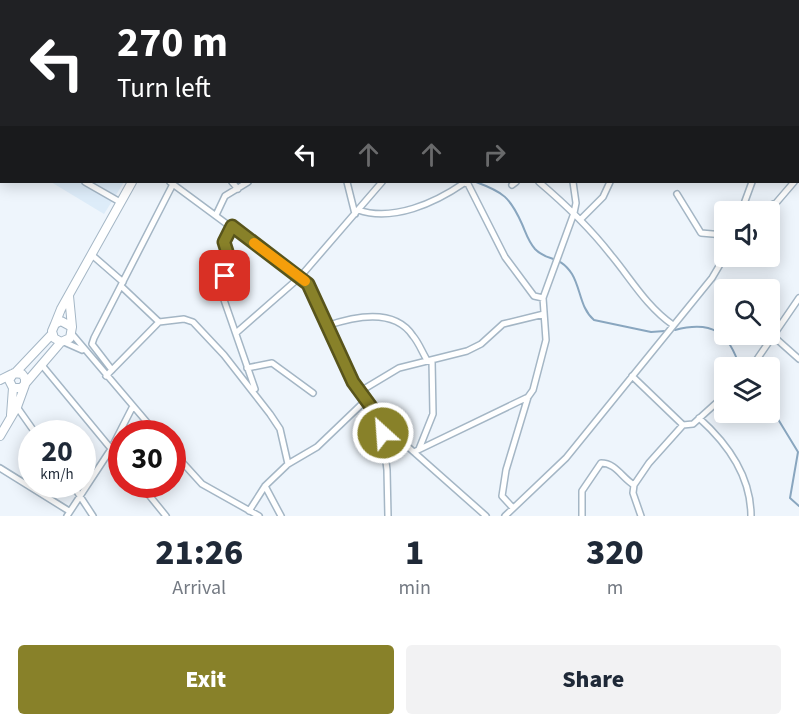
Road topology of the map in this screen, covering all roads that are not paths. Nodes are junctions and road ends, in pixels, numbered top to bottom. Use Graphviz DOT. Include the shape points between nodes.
graph roads {
  1 [pos="87,183"];
  2 [pos="131,183"];
  3 [pos="171,183"];
  4 [pos="233,183"];
  5 [pos="247,183"];
  6 [pos="347,183"];
  7 [pos="381,183"];
  8 [pos="462,183"];
  9 [pos="465,183"];
  10 [pos="540,183"];
  11 [pos="573,183"];
  12 [pos="609,183"];
  13 [pos="752,183"];
  14 [pos="793,183"];
  15 [pos="238,189"];
  16 [pos="677,194"];
  17 [pos="745,201"];
  18 [pos="778,201"];
  19 [pos="120,202"];
  20 [pos="356,212"];
  21 [pos="574,213"];
  22 [pos="216,215"];
  23 [pos="580,219"];
  24 [pos="232,226"];
  25 [pos="714,234"];
  26 [pos="92,255"];
  27 [pos="718,267"];
  28 [pos="300,277"];
  29 [pos="122,284"];
  30 [pos="69,296"];
  31 [pos="543,298"];
  32 [pos="799,298"];
  33 [pos="544,314"];
  34 [pos="159,322"];
  35 [pos="55,324"];
  36 [pos="780,324"];
  37 [pos="673,325"];
  38 [pos="326,326"];
  39 [pos="72,331"];
  40 [pos="236,333"];
  41 [pos="52,334"];
  42 [pos="62,342"];
  43 [pos="780,342"];
  44 [pos="84,350"];
  45 [pos="799,359"];
  46 [pos="430,360"];
  47 [pos="40,364"];
  48 [pos="247,368"];
  49 [pos="112,370"];
  50 [pos="15,373"];
  51 [pos="106,376"];
  52 [pos="632,376"];
  53 [pos="0,380"];
  54 [pos="25,384"];
  55 [pos="13,388"];
  56 [pos="0,389"];
  57 [pos="359,392"];
  58 [pos="313,393"];
  59 [pos="528,397"];
  60 [pos="259,399"];
  61 [pos="364,401"];
  62 [pos="714,405"];
  63 [pos="133,406"];
  64 [pos="17,407"];
  65 [pos="11,415"];
  66 [pos="699,418"];
  67 [pos="380,419"];
  68 [pos="26,420"];
  69 [pos="126,420"];
  70 [pos="145,420"];
  71 [pos="683,425"];
  72 [pos="0,436"];
  73 [pos="108,445"];
  74 [pos="416,450"];
  75 [pos="108,454"];
  76 [pos="288,464"];
  77 [pos="186,466"];
  78 [pos="0,468"];
  79 [pos="96,472"];
  80 [pos="634,485"];
  81 [pos="265,486"];
  82 [pos="79,498"];
  83 [pos="82,498"];
  84 [pos="151,498"];
  85 [pos="513,508"];
  86 [pos="249,511"];
  87 [pos="68,513"];
  88 [pos="93,516"];
  89 [pos="166,516"];
  90 [pos="259,516"];
  91 [pos="280,516"];
  92 [pos="388,516"];
  93 [pos="486,516"];
  94 [pos="505,516"];
  95 [pos="582,516"];
  96 [pos="641,516"];
  97 [pos="751,516"];
  1 -- 19 [label="street"];
  2 -- 19 [label="main road"];
  3 -- 22 [label="street"];
  3 -- 29 [label="street"];
  4 -- 15 [label="street"];
  5 -- 15 [label="street"];
  6 -- 20 [label="street"];
  7 -- 20 [label="street"];
  8 -- 20 [label="street" via="439,198 387,215"];
  9 -- 31 [label="street" via="506,257 534,296"];
  10 -- 21 [label="street"];
  11 -- 21 [label="street"];
  12 -- 23 [label="street" via="603,197"];
  13 -- 17 [label="street"];
  14 -- 18 [label="street"];
  15 -- 22 [label="street" via="225,196"];
  16 -- 25 [label="street" via="701,233"];
  19 -- 26 [label="main road"];
  20 -- 28 [label="street"];
  21 -- 23 [label="street"];
  21 -- 31 [label="street"];
  22 -- 24 [label="street"];
  23 -- 37 [label="street" via="637,290"];
  24 -- 28 [label="street"];
  24 -- 40 [label="street" via="224,242 229,258 223,297"];
  26 -- 29 [label="street"];
  26 -- 30 [label="main road"];
  27 -- 37 [label="street"];
  28 -- 38 [label="street" via="312,291"];
  28 -- 40 [label="street"];
  29 -- 34 [label="street"];
  29 -- 49 [label="street" via="92,344"];
  30 -- 35 [label="main road"];
  30 -- 39 [label="main road"];
  31 -- 33 [label="street"];
  32 -- 36 [label="street"];
  33 -- 46 [label="street" via="503,324 467,351"];
  33 -- 59 [label="street" via="546,340"];
  34 -- 49 [label="street"];
  34 -- 60 [label="street" via="193,322"];
  35 -- 39 [label="main road" via="67,322"];
  35 -- 41 [label="main road"];
  37 -- 52 [label="street"];
  38 -- 46 [label="street" via="359,318 391,318 414,336"];
  38 -- 57 [label="street"];
  39 -- 42 [label="main road"];
  39 -- 44 [label="street"];
  40 -- 48 [label="street"];
  41 -- 42 [label="main road"];
  41 -- 50 [label="main road"];
  42 -- 44 [label="street"];
  42 -- 47 [label="main road"];
  43 -- 45 [label="street"];
  44 -- 51 [label="street"];
  46 -- 57 [label="street" via="399,368"];
  46 -- 74 [label="street" via="433,414"];
  47 -- 54 [label="main road"];
  47 -- 73 [label="street"];
  48 -- 58 [label="street" via="272,363"];
  48 -- 60 [label="street"];
  49 -- 51 [label="street"];
  50 -- 53 [label="main road"];
  50 -- 54 [label="main road" via="24,375"];
  50 -- 55 [label="main road" via="9,380"];
  51 -- 63 [label="street"];
  52 -- 71 [label="street"];
  52 -- 85 [label="street" via="566,458"];
  54 -- 55 [label="main road"];
  54 -- 64 [label="main road"];
  55 -- 56 [label="main road"];
  55 -- 65 [label="main road"];
  57 -- 61 [label="street"];
  59 -- 74 [label="street"];
  59 -- 85 [label="street" via="503,487 504,501"];
  60 -- 76 [label="street" via="280,429"];
  61 -- 67 [label="street"];
  61 -- 76 [label="street" via="317,447"];
  62 -- 66 [label="street"];
  63 -- 69 [label="street"];
  63 -- 70 [label="street"];
  64 -- 65 [label="main road"];
  64 -- 68 [label="street"];
  65 -- 72 [label="main road"];
  66 -- 71 [label="street" via="693,424"];
  66 -- 97 [label="street" via="730,450 742,477"];
  67 -- 74 [label="street"];
  67 -- 92 [label="street"];
  71 -- 80 [label="street"];
  74 -- 93 [label="street"];
  75 -- 79 [label="street"];
  76 -- 81 [label="street"];
  77 -- 86 [label="street" via="202,484"];
  78 -- 87 [label="street"];
  80 -- 95 [label="street" via="608,463 601,463 582,491"];
  80 -- 96 [label="street" via="633,500"];
  81 -- 86 [label="street"];
  81 -- 91 [label="street"];
  82 -- 87 [label="street"];
  83 -- 88 [label="street"];
  84 -- 89 [label="street"];
  85 -- 94 [label="street"];
  86 -- 90 [label="street"];
}
